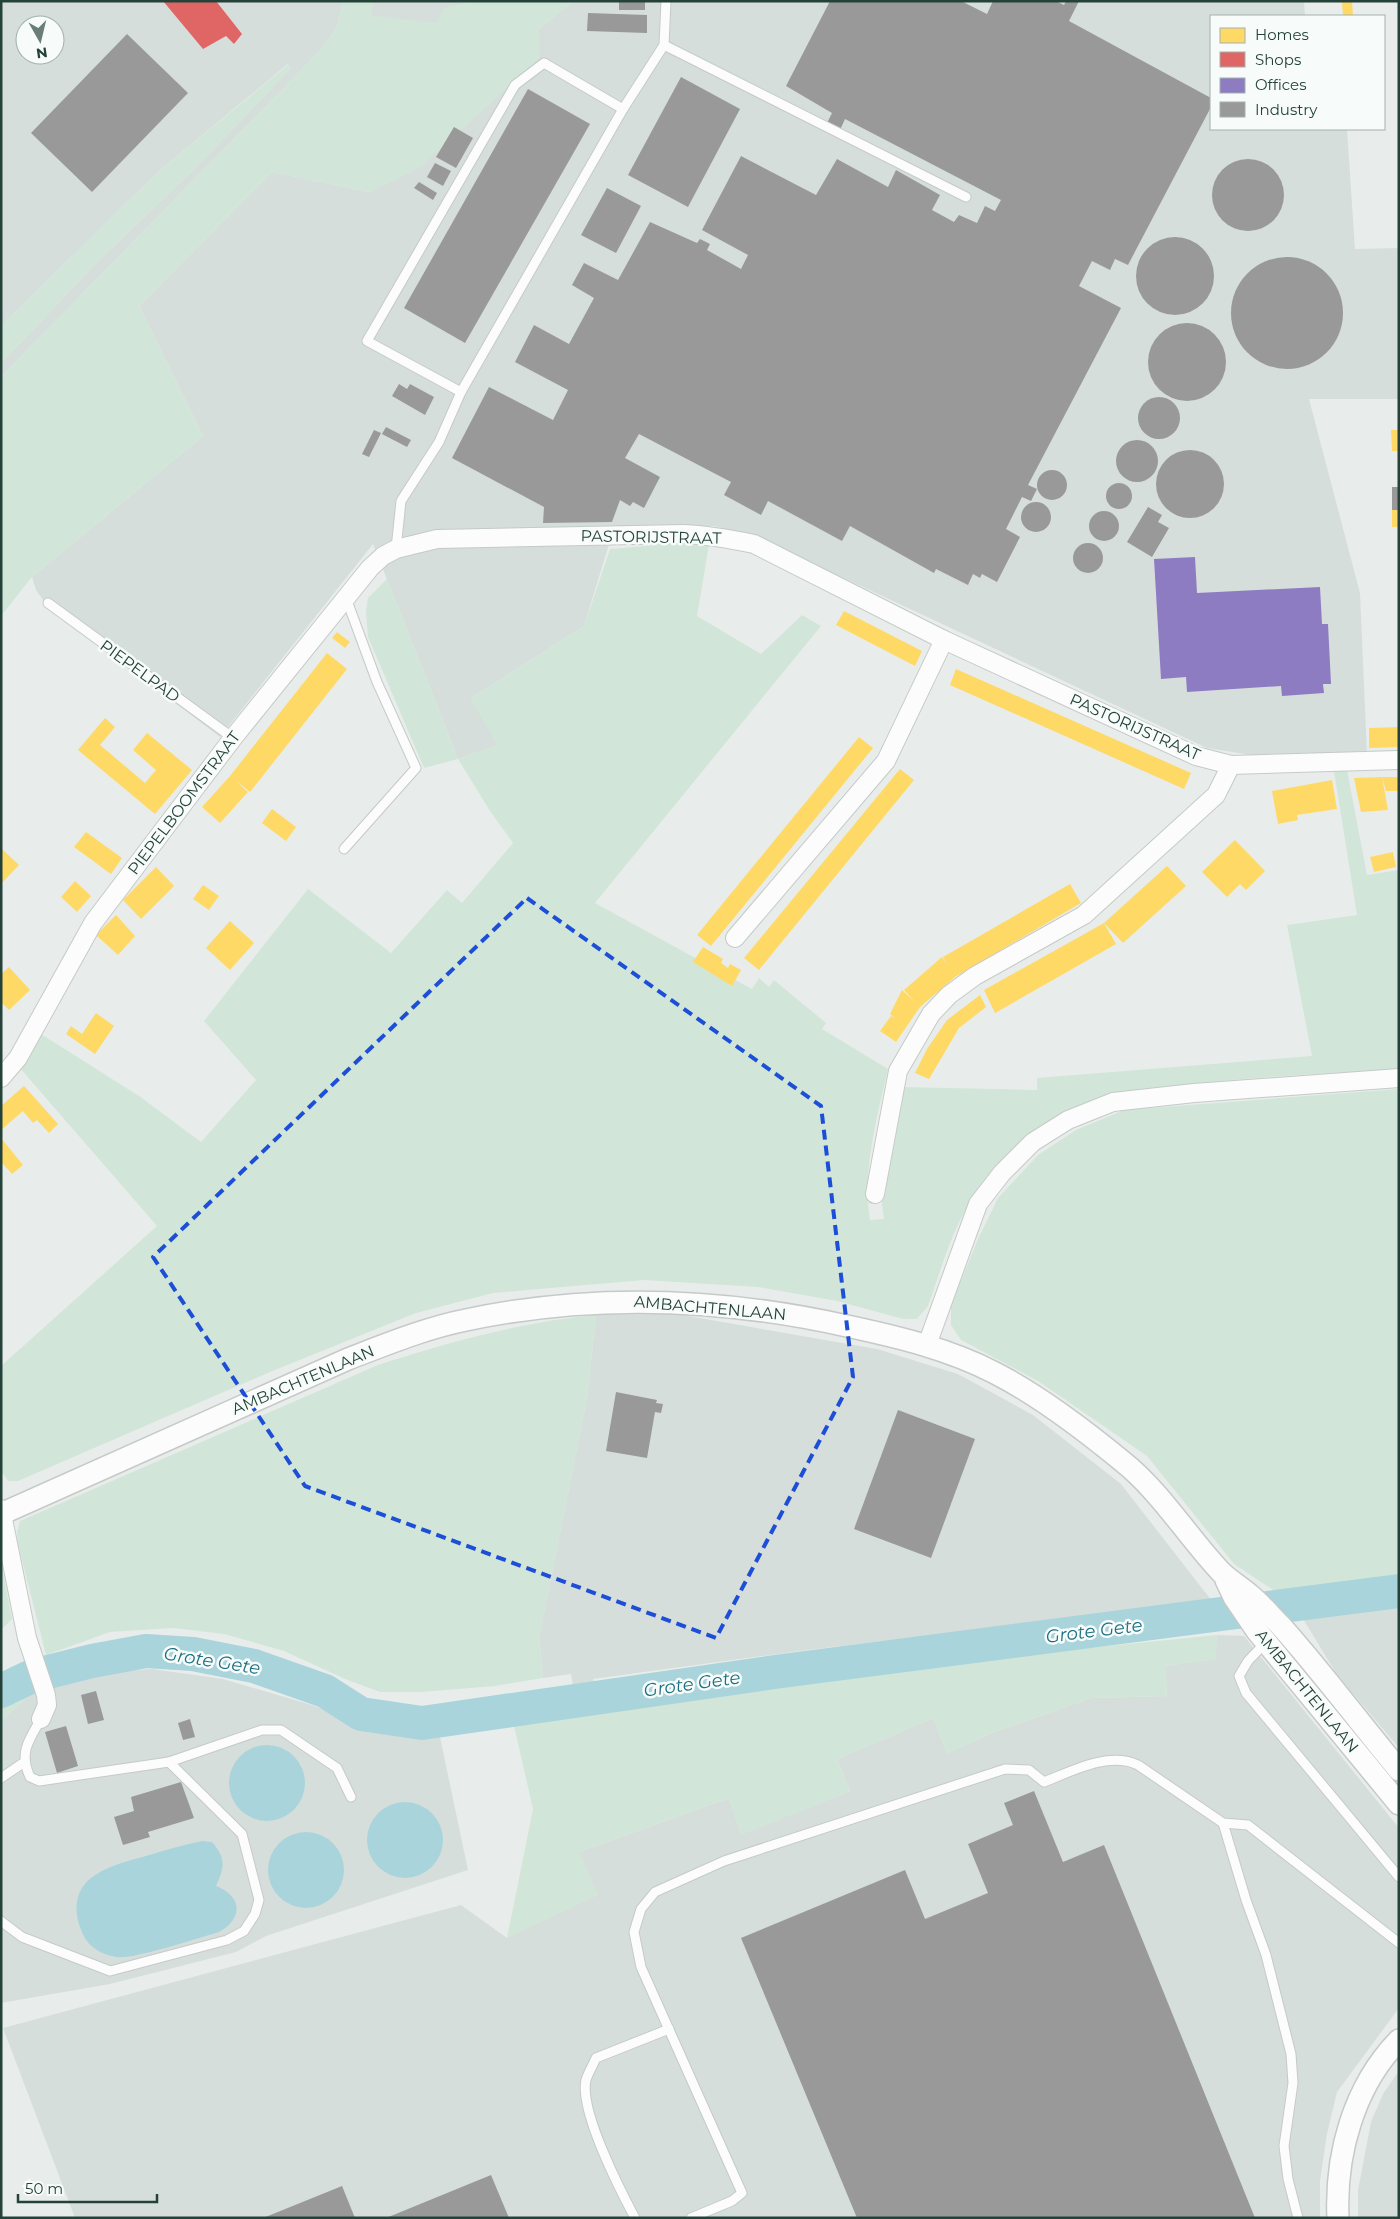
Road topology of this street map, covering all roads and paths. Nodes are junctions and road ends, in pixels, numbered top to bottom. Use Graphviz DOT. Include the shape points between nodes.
graph roads {
  1 [pos="666,1"];
  2 [pos="664,45"];
  3 [pos="623,109"];
  4 [pos="966,197"];
  5 [pos="462,392"];
  6 [pos="396,549"];
  7 [pos="346,598"];
  8 [pos="48,603"];
  9 [pos="944,640"];
  10 [pos="233,738"];
  11 [pos="1399,760"];
  12 [pos="1231,764"];
  13 [pos="344,849"];
  14 [pos="735,938"];
  15 [pos="1,1078"];
  16 [pos="1399,1078"];
  17 [pos="874,1194"];
  18 [pos="927,1345"];
  19 [pos="2,1512"];
  20 [pos="1243,1597"];
  21 [pos="1281,1626"];
  22 [pos="1262,1636"];
  23 [pos="41,1719"];
  24 [pos="170,1762"];
  25 [pos="23,1763"];
  26 [pos="1399,1770"];
  27 [pos="1,1778"];
  28 [pos="351,1797"];
  29 [pos="1399,1804"];
  30 [pos="1223,1823"];
  31 [pos="1399,1877"];
  32 [pos="1,1921"];
  33 [pos="1399,1943"];
  34 [pos="669,2029"];
  35 [pos="1399,2040"];
  36 [pos="635,2218"];
  37 [pos="691,2218"];
  38 [pos="1298,2218"];
  39 [pos="1338,2218"];
  1 -- 2 [label="lane"];
  2 -- 3 [label="lane"];
  2 -- 4 [label="lane"];
  3 -- 5 [label="lane"];
  3 -- 5 [label="lane" via="544,63 515,85 367,341"];
  5 -- 6 [label="lane" via="439,442 401,501"];
  6 -- 7 [label="street, PIEPELBOOMSTRAAT" via="370,568"];
  6 -- 9 [label="street, PASTORIJSTRAAT" via="437,539 715,535 754,544"];
  7 -- 10 [label="street, PIEPELBOOMSTRAAT"];
  7 -- 13 [label="lane" via="377,682 416,768"];
  8 -- 10 [label="lane, PIEPELPAD"];
  9 -- 12 [label="street, PASTORIJSTRAAT" via="1187,752"];
  9 -- 14 [label="street" via="886,761"];
  10 -- 15 [label="street, PIEPELBOOMSTRAAT" via="94,923 18,1058"];
  11 -- 12 [label="street, PASTORIJSTRAAT"];
  12 -- 17 [label="street" via="1216,795 1084,915 975,976 931,1014 898,1071"];
  16 -- 18 [label="street" via="1113,1102 1068,1120 1033,1142 1002,1173 978,1204"];
  18 -- 19 [label="street, AMBACHTENLAAN" via="810,1318 674,1301 609,1301 534,1308 464,1320 348,1359"];
  18 -- 20 [label="street, AMBACHTENLAAN" via="993,1372 1026,1391 1124,1463 1155,1493"];
  19 -- 23 [label="street" via="27,1638 36,1659 47,1705"];
  20 -- 21 [label="street, AMBACHTENLAAN"];
  20 -- 22 [label="street, AMBACHTENLAAN"];
  21 -- 22 [label="lane"];
  21 -- 26 [label="street, AMBACHTENLAAN"];
  22 -- 29 [label="street, AMBACHTENLAAN"];
  22 -- 31 [label="lane" via="1239,1676 1246,1693"];
  23 -- 25 [label="lane" via="27,1742"];
  24 -- 25 [label="lane" via="39,1781 30,1777"];
  24 -- 28 [label="lane" via="262,1730 281,1730 337,1768"];
  24 -- 32 [label="lane" via="242,1834 260,1900 244,1931 227,1940 110,1971 22,1937"];
  25 -- 27 [label="lane"];
  30 -- 33 [label="lane" via="1248,1825"];
  30 -- 34 [label="lane" via="1127,1760 1097,1763 1044,1782 1029,1770 1005,1769 724,1861 655,1892 641,1909 634,1932 641,1967"];
  30 -- 38 [label="lane" via="1266,1955 1291,2054 1293,2083 1284,2146"];
  34 -- 36 [label="lane" via="596,2058 586,2080 586,2104"];
  34 -- 37 [label="lane" via="742,2193 732,2201"];
  35 -- 39 [label="street" via="1369,2079 1352,2119 1342,2166"];
}
